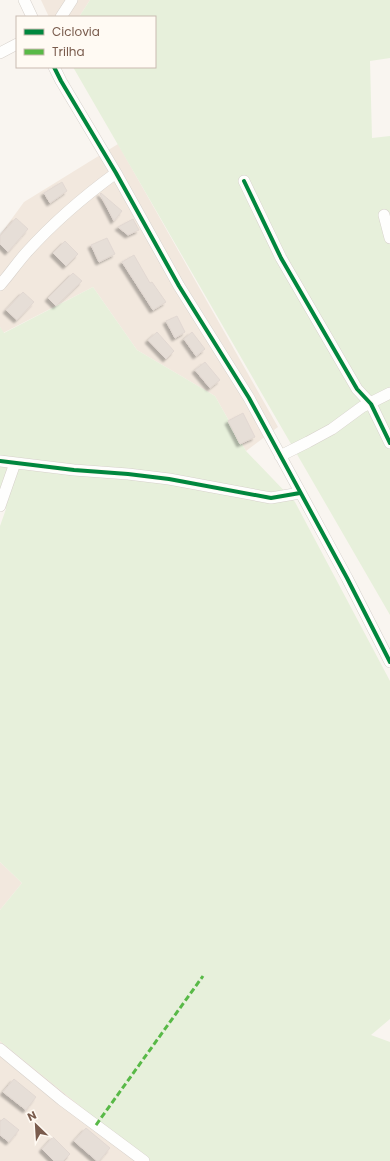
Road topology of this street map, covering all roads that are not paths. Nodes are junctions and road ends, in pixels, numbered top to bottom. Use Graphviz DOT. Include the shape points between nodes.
graph roads {
  1 [pos="24,0"];
  2 [pos="72,0"];
  3 [pos="32,16"];
  4 [pos="62,16"];
  5 [pos="16,45"];
  6 [pos="0,53"];
  7 [pos="54,68"];
  8 [pos="116,173"];
  9 [pos="244,181"];
  10 [pos="384,215"];
  11 [pos="390,238"];
  12 [pos="0,284"];
  13 [pos="390,393"];
  14 [pos="371,404"];
  15 [pos="390,443"];
  16 [pos="280,456"];
  17 [pos="0,462"];
  18 [pos="15,463"];
  19 [pos="300,493"];
  20 [pos="0,506"];
  21 [pos="390,662"];
  22 [pos="0,1049"];
  23 [pos="144,1161"];
  1 -- 3 [label="street"];
  2 -- 4 [label="street"];
  5 -- 6 [label="street"];
  7 -- 8 [label="street"];
  8 -- 12 [label="street" via="66,212"];
  8 -- 16 [label="street" via="179,286 249,398"];
  9 -- 14 [label="street" via="285,264 357,389"];
  10 -- 11 [label="street"];
  13 -- 14 [label="street"];
  14 -- 15 [label="street"];
  14 -- 16 [label="street" via="362,407 332,429"];
  16 -- 19 [label="street"];
  17 -- 18 [label="street"];
  18 -- 19 [label="street" via="135,474 271,498"];
  18 -- 20 [label="street"];
  19 -- 21 [label="street"];
  22 -- 23 [label="street" via="62,1100"];
}
